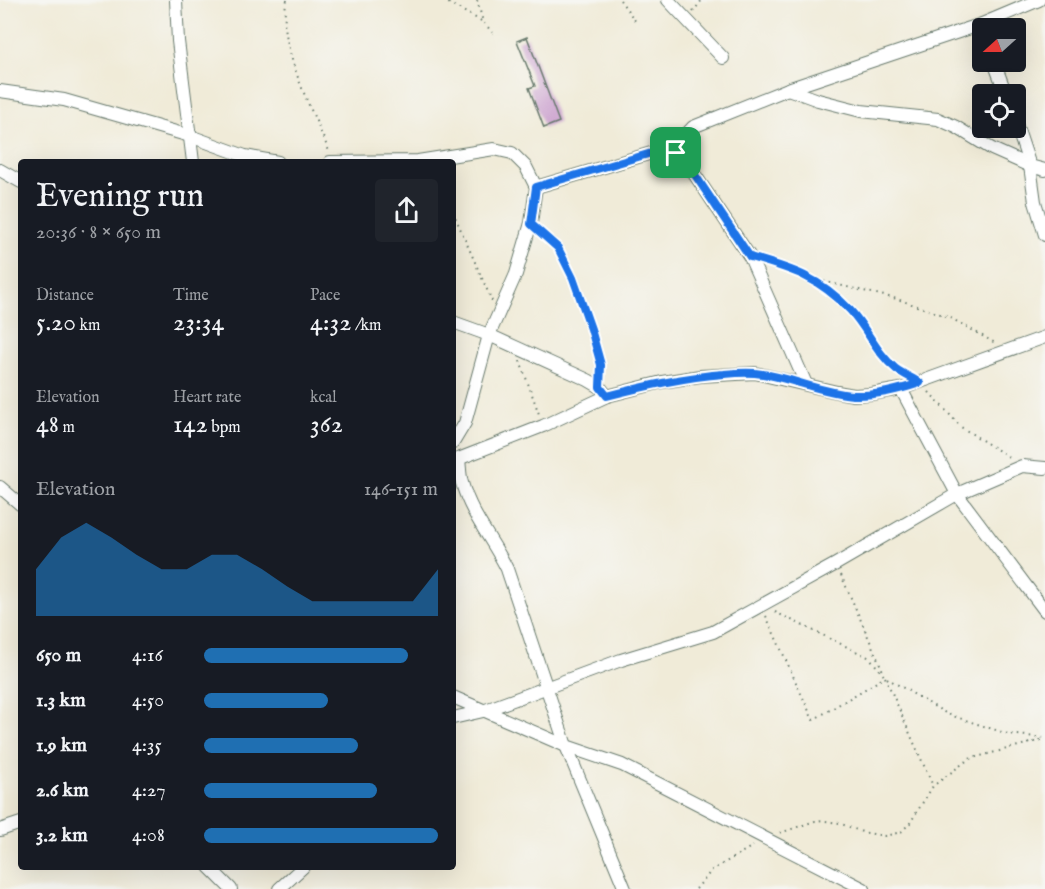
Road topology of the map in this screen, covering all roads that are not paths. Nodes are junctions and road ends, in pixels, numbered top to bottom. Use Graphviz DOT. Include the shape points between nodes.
graph roads {
  1 [pos="176,0"];
  2 [pos="668,0"];
  3 [pos="1039,0"];
  4 [pos="1000,18"];
  5 [pos="972,29"];
  6 [pos="723,58"];
  7 [pos="788,88"];
  8 [pos="0,91"];
  9 [pos="190,136"];
  10 [pos="1021,138"];
  11 [pos="676,153"];
  12 [pos="193,159"];
  13 [pos="262,159"];
  14 [pos="431,159"];
  15 [pos="1030,165"];
  16 [pos="0,170"];
  17 [pos="1045,170"];
  18 [pos="18,180"];
  19 [pos="536,187"];
  20 [pos="1045,235"];
  21 [pos="456,323"];
  22 [pos="489,335"];
  23 [pos="1045,337"];
  24 [pos="806,384"];
  25 [pos="901,389"];
  26 [pos="603,391"];
  27 [pos="456,438"];
  28 [pos="456,460"];
  29 [pos="1045,468"];
  30 [pos="0,487"];
  31 [pos="957,494"];
  32 [pos="18,502"];
  33 [pos="1045,611"];
  34 [pos="547,687"];
  35 [pos="456,698"];
  36 [pos="483,711"];
  37 [pos="456,717"];
  38 [pos="566,746"];
  39 [pos="18,824"];
  40 [pos="0,830"];
  41 [pos="212,870"];
  42 [pos="300,870"];
  43 [pos="231,889"];
  44 [pos="279,889"];
  45 [pos="625,889"];
  46 [pos="864,889"];
  1 -- 9 [label="street"];
  2 -- 6 [label="street"];
  3 -- 4 [label="street"];
  5 -- 7 [label="street"];
  7 -- 11 [label="street" via="693,127"];
  7 -- 15 [label="street" via="861,111 938,119"];
  8 -- 9 [label="street" via="64,100"];
  9 -- 12 [label="street"];
  9 -- 13 [label="street"];
  10 -- 15 [label="street"];
  11 -- 19 [label="street" via="655,152"];
  11 -- 24 [label="street" via="750,257"];
  14 -- 19 [label="street" via="494,149 512,153 526,167"];
  15 -- 17 [label="street"];
  15 -- 20 [label="street"];
  16 -- 18 [label="street"];
  19 -- 22 [label="street" via="531,224 516,274"];
  21 -- 22 [label="street"];
  22 -- 26 [label="street"];
  22 -- 27 [label="street" via="465,423"];
  23 -- 25 [label="street"];
  24 -- 25 [label="street" via="854,395"];
  24 -- 26 [label="street" via="739,373"];
  25 -- 31 [label="street"];
  26 -- 28 [label="street" via="543,426"];
  28 -- 34 [label="street" via="472,507 507,569"];
  29 -- 31 [label="street" via="1022,466"];
  30 -- 32 [label="street"];
  31 -- 33 [label="street"];
  31 -- 34 [label="street" via="713,632"];
  34 -- 36 [label="street"];
  34 -- 38 [label="street"];
  35 -- 36 [label="street"];
  36 -- 37 [label="street"];
  36 -- 38 [label="street"];
  38 -- 45 [label="street"];
  38 -- 46 [label="street" via="622,765"];
  39 -- 40 [label="street"];
  41 -- 43 [label="street"];
  42 -- 44 [label="street"];
}
